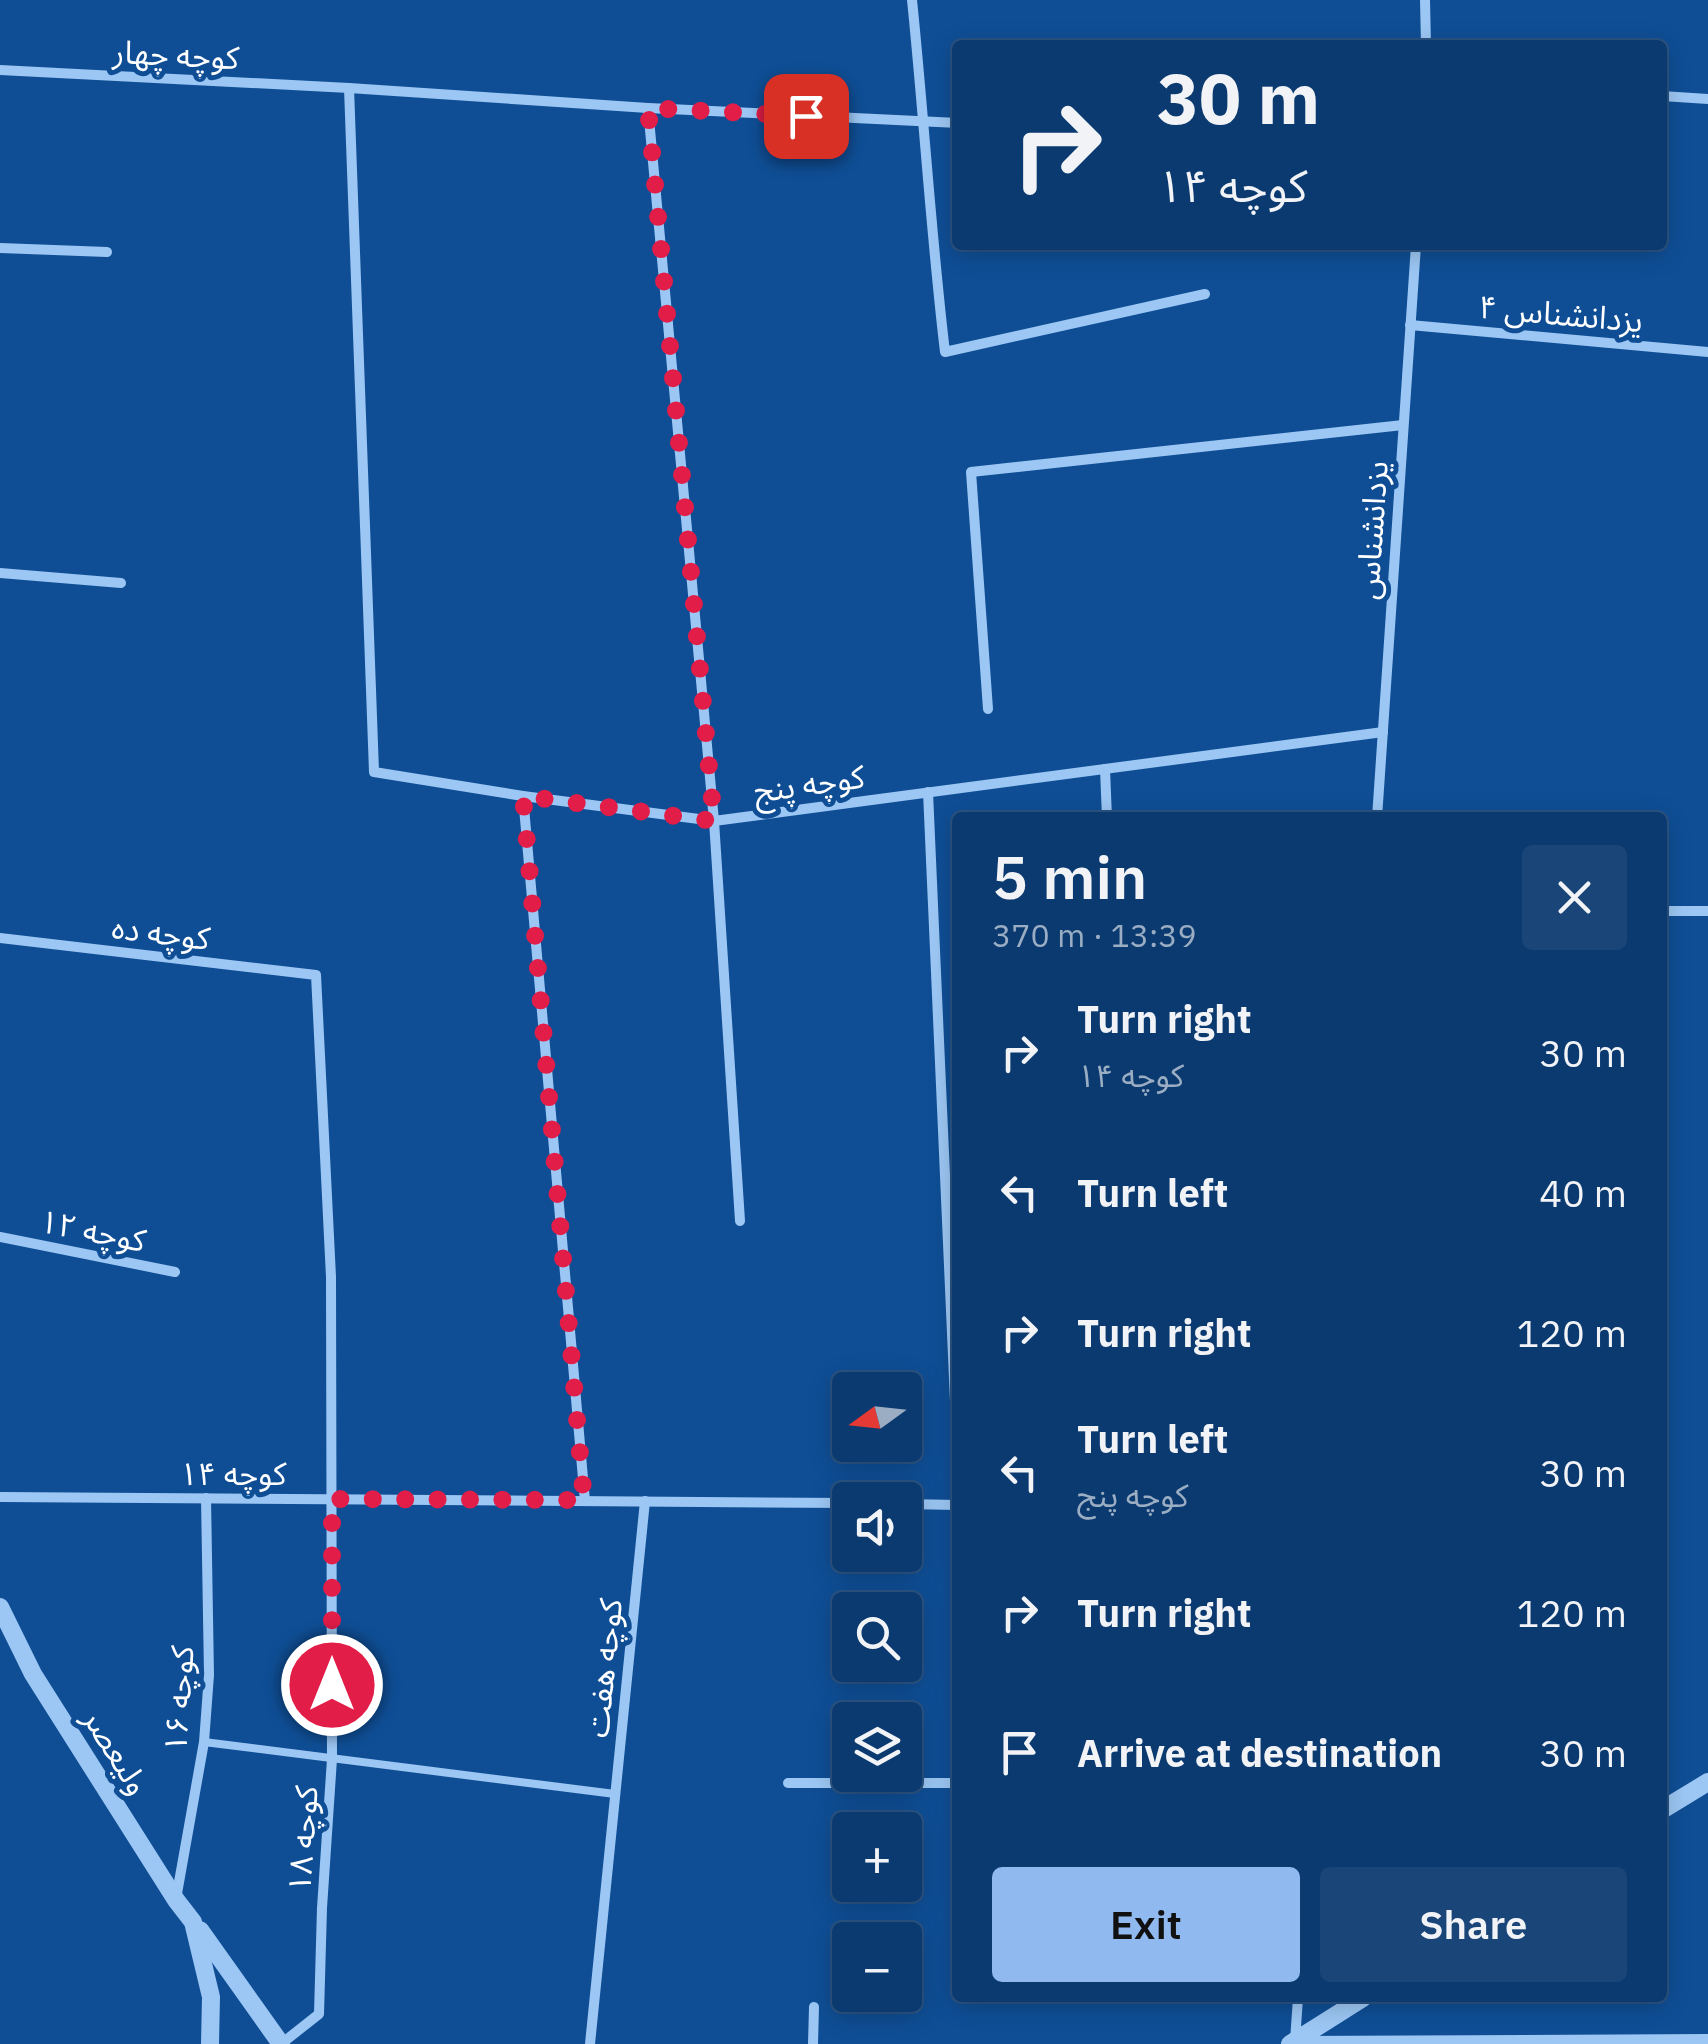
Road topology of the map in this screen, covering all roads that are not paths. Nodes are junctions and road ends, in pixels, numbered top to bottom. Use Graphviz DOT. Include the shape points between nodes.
graph roads {
  1 [pos="912,0"];
  2 [pos="1424,0"];
  3 [pos="1426,40"];
  4 [pos="0,70"];
  5 [pos="349,88"];
  6 [pos="1667,96"];
  7 [pos="1708,99"];
  8 [pos="648,108"];
  9 [pos="925,121"];
  10 [pos="952,123"];
  11 [pos="0,248"];
  12 [pos="1416,250"];
  13 [pos="107,252"];
  14 [pos="1206,294"];
  15 [pos="1410,325"];
  16 [pos="1708,352"];
  17 [pos="1403,424"];
  18 [pos="0,573"];
  19 [pos="121,583"];
  20 [pos="988,709"];
  21 [pos="1383,732"];
  22 [pos="1104,769"];
  23 [pos="928,792"];
  24 [pos="523,796"];
  25 [pos="1107,812"];
  26 [pos="1377,812"];
  27 [pos="714,821"];
  28 [pos="1708,911"];
  29 [pos="1667,912"];
  30 [pos="0,938"];
  31 [pos="316,976"];
  32 [pos="740,1221"];
  33 [pos="0,1237"];
  34 [pos="175,1272"];
  35 [pos="952,1334"];
  36 [pos="0,1496"];
  37 [pos="206,1498"];
  38 [pos="332,1499"];
  39 [pos="584,1500"];
  40 [pos="645,1501"];
  41 [pos="832,1503"];
  42 [pos="922,1504"];
  43 [pos="952,1504"];
  44 [pos="0,1607"];
  45 [pos="204,1742"];
  46 [pos="332,1760"];
  47 [pos="1708,1782"];
  48 [pos="952,1783"];
  49 [pos="788,1784"];
  50 [pos="615,1794"];
  51 [pos="1667,1807"];
  52 [pos="176,1900"];
  53 [pos="194,1922"];
  54 [pos="1297,2002"];
  55 [pos="1357,2002"];
  56 [pos="814,2007"];
  57 [pos="1708,2039"];
  58 [pos="1292,2042"];
  59 [pos="210,2044"];
  60 [pos="281,2044"];
  61 [pos="590,2044"];
  62 [pos="813,2044"];
  1 -- 9 [label="street"];
  2 -- 3 [label="street"];
  4 -- 5 [label="street, کوچه چهار"];
  5 -- 8 [label="street, کوچه چهار"];
  5 -- 24 [label="street" via="374,772"];
  6 -- 7 [label="street"];
  8 -- 9 [label="street, کوچه چهار"];
  8 -- 27 [label="street, کوچه پنج"];
  9 -- 10 [label="street, کوچه چهار"];
  9 -- 14 [label="street" via="945,352"];
  11 -- 13 [label="street"];
  12 -- 15 [label="street, یزدانشناس"];
  15 -- 16 [label="street, یزدانشناس ۴"];
  15 -- 17 [label="street, یزدانشناس"];
  17 -- 20 [label="street" via="971,472"];
  17 -- 21 [label="street, یزدانشناس"];
  18 -- 19 [label="street"];
  21 -- 22 [label="street, کوچه پنج"];
  21 -- 26 [label="street, یزدانشناس"];
  22 -- 23 [label="street, کوچه پنج"];
  22 -- 25 [label="street"];
  23 -- 27 [label="street, کوچه پنج"];
  23 -- 35 [label="street"];
  24 -- 27 [label="street"];
  24 -- 39 [label="street"];
  27 -- 32 [label="street"];
  28 -- 29 [label="street"];
  30 -- 31 [label="street, کوچه ده"];
  31 -- 38 [label="street, کوچه ۱۸" via="331,1277"];
  33 -- 34 [label="street, کوچه ۱۲"];
  36 -- 37 [label="street, کوچه ۱۴"];
  37 -- 38 [label="street, کوچه ۱۴"];
  37 -- 45 [label="street, کوچه ۱۶"];
  38 -- 39 [label="street, کوچه ۱۴"];
  38 -- 46 [label="street, کوچه ۱۸"];
  39 -- 40 [label="street, کوچه ۱۴"];
  40 -- 41 [label="street"];
  40 -- 50 [label="street, کوچه هفت"];
  42 -- 43 [label="street"];
  44 -- 52 [label="street, ولیعصر" via="33,1674"];
  45 -- 46 [label="lane"];
  45 -- 52 [label="street, کوچه ۱۶"];
  46 -- 50 [label="lane"];
  46 -- 60 [label="street, کوچه ۱۸" via="319,2014"];
  47 -- 51 [label="street"];
  48 -- 49 [label="street"];
  50 -- 61 [label="street, کوچه هفت"];
  52 -- 53 [label="street, ولیعصر"];
  53 -- 59 [label="street, ولیعصر" via="211,1996"];
  53 -- 60 [label="street, ولیعصر"];
  54 -- 58 [label="street"];
  55 -- 58 [label="street"];
  56 -- 62 [label="street"];
  57 -- 58 [label="street"];
}
